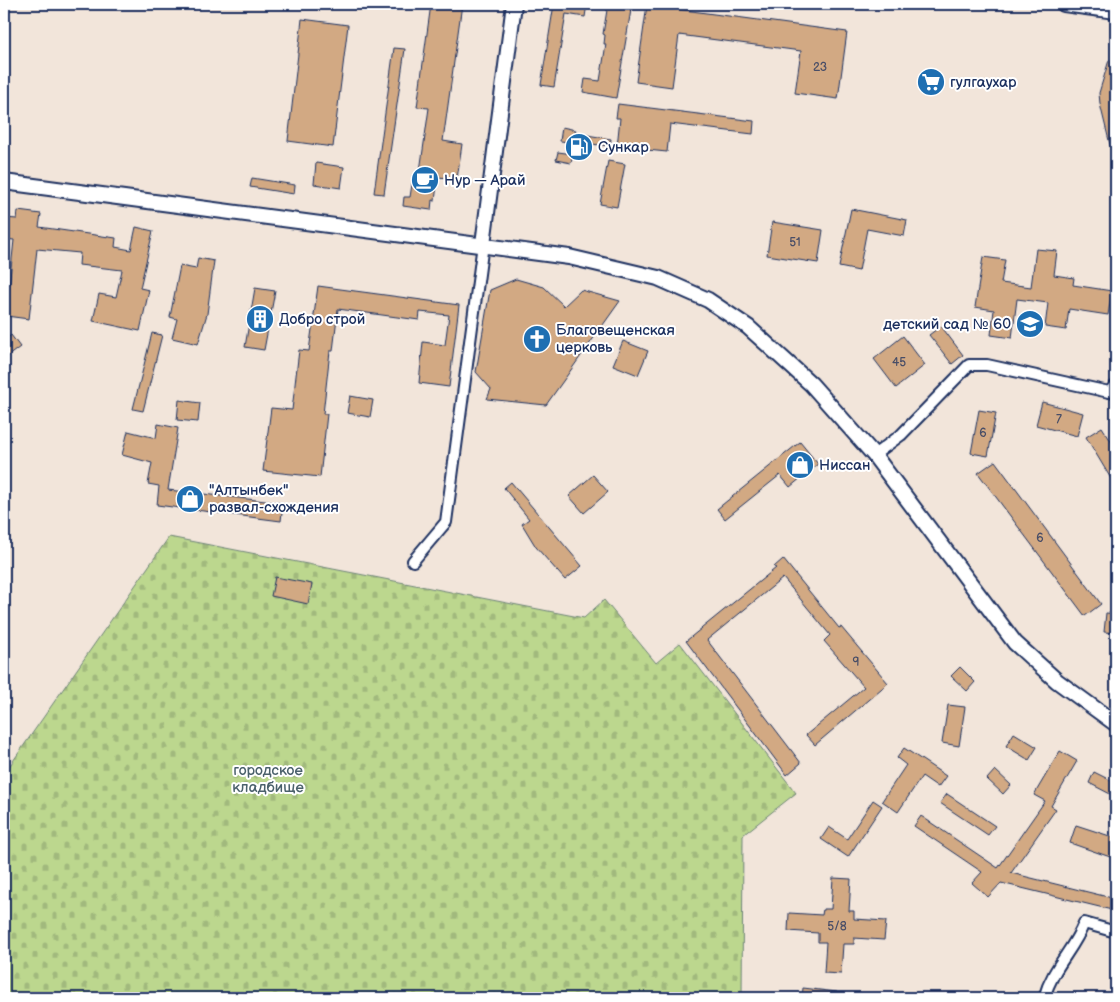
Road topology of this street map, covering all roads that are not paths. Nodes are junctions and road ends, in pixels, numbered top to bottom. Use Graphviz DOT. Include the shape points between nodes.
graph roads {
  1 [pos="514,4"];
  2 [pos="1064,4"];
  3 [pos="1116,11"];
  4 [pos="4,182"];
  5 [pos="483,244"];
  6 [pos="1116,384"];
  7 [pos="874,455"];
  8 [pos="413,561"];
  9 [pos="1116,724"];
  10 [pos="1116,932"];
  11 [pos="1044,998"];
  1 -- 5 [label="main road"];
  2 -- 3 [label="main road"];
  4 -- 5 [label="main road"];
  5 -- 7 [label="main road" via="569,257 658,278 708,300 748,326 811,384"];
  5 -- 8 [label="street" via="446,522"];
  6 -- 7 [label="street" via="1109,392 987,365 969,365 901,434"];
  7 -- 9 [label="main road" via="1015,643 1057,680"];
  10 -- 11 [label="street" via="1084,923 1049,980"];
}
